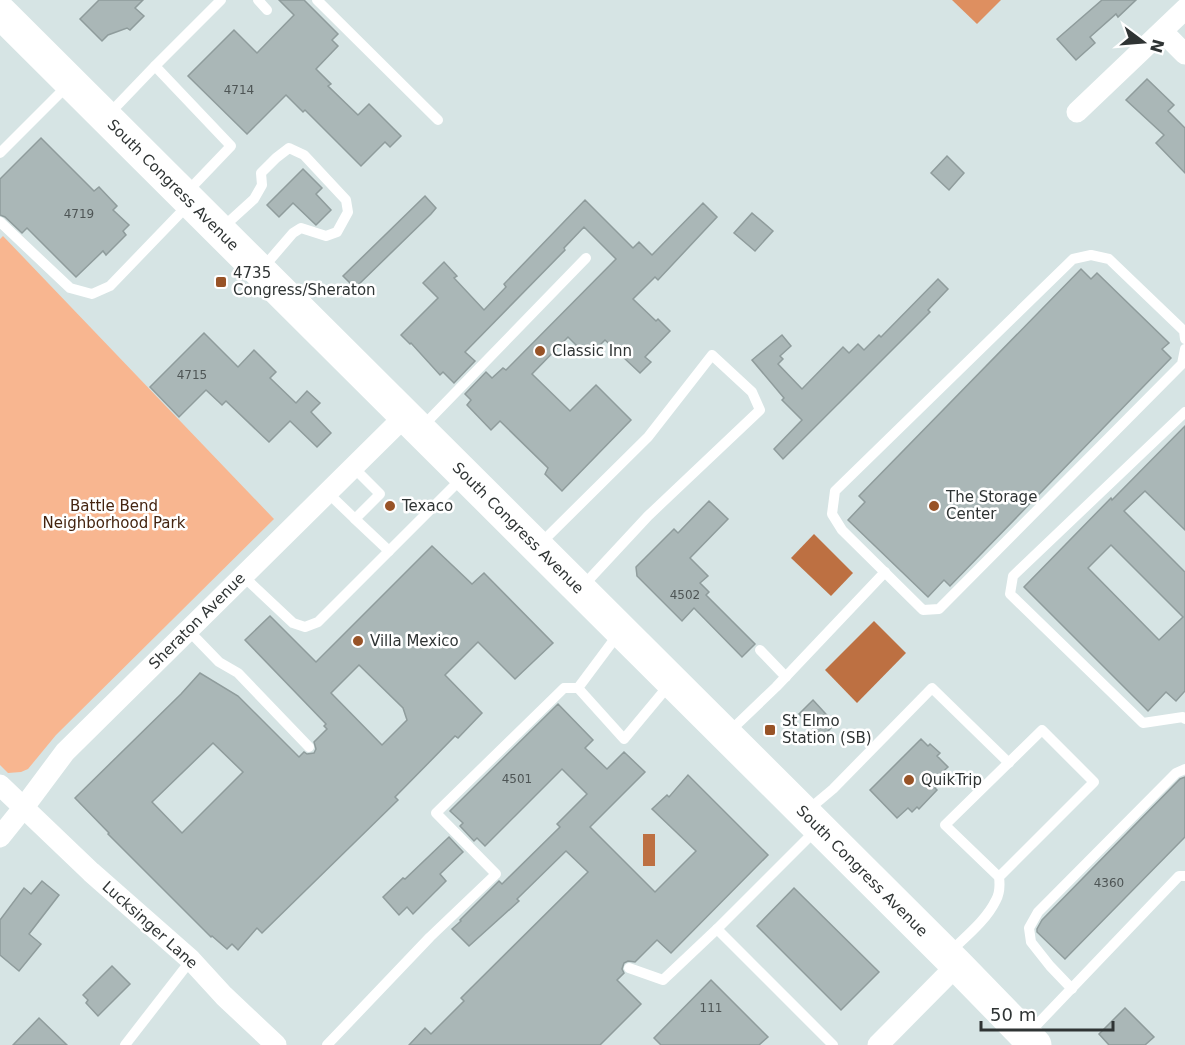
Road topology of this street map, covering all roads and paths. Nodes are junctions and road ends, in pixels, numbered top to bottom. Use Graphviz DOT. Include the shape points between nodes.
graph roads {
  1 [pos="221,0"];
  2 [pos="258,0"];
  3 [pos="317,0"];
  4 [pos="1185,9"];
  5 [pos="267,10"];
  6 [pos="0,12"];
  7 [pos="1163,32"];
  8 [pos="1185,54"];
  9 [pos="155,66"];
  10 [pos="71,82"];
  11 [pos="1077,112"];
  12 [pos="106,118"];
  13 [pos="438,120"];
  14 [pos="0,153"];
  15 [pos="187,199"];
  16 [pos="0,222"];
  17 [pos="219,231"];
  18 [pos="586,258"];
  19 [pos="260,272"];
  20 [pos="1185,339"];
  21 [pos="1185,349"];
  22 [pos="1185,412"];
  23 [pos="413,422"];
  24 [pos="353,466"];
  25 [pos="465,474"];
  26 [pos="327,492"];
  27 [pos="356,519"];
  28 [pos="538,547"];
  29 [pos="388,551"];
  30 [pos="885,572"];
  31 [pos="243,576"];
  32 [pos="580,589"];
  33 [pos="188,630"];
  34 [pos="621,631"];
  35 [pos="760,650"];
  36 [pos="786,677"];
  37 [pos="672,682"];
  38 [pos="578,688"];
  39 [pos="1185,719"];
  40 [pos="726,735"];
  41 [pos="309,747"];
  42 [pos="1009,763"];
  43 [pos="1185,769"];
  44 [pos="0,784"];
  45 [pos="24,807"];
  46 [pos="811,821"];
  47 [pos="0,837"];
  48 [pos="1185,876"];
  49 [pos="999,877"];
  50 [pos="717,929"];
  51 [pos="191,960"];
  52 [pos="951,960"];
  53 [pos="629,968"];
  54 [pos="1072,989"];
  55 [pos="1031,1041"];
  56 [pos="124,1045"];
  57 [pos="276,1045"];
  58 [pos="327,1045"];
  59 [pos="832,1045"];
  60 [pos="878,1045"];
  1 -- 9 [label="lane"];
  2 -- 5 [label="lane"];
  3 -- 13 [label="lane"];
  4 -- 7 [label="street"];
  6 -- 10 [label="main road, South Congress Avenue"];
  7 -- 8 [label="street"];
  7 -- 11 [label="street"];
  9 -- 12 [label="lane"];
  9 -- 15 [label="lane" via="231,146"];
  10 -- 12 [label="main road, South Congress Avenue"];
  10 -- 14 [label="lane"];
  12 -- 15 [label="main road, South Congress Avenue"];
  15 -- 16 [label="lane" via="111,286 92,294 70,288"];
  15 -- 17 [label="main road, South Congress Avenue"];
  17 -- 19 [label="main road, South Congress Avenue"];
  17 -- 19 [label="lane" via="254,199 262,185 261,173 276,158 289,148 304,155 346,200 348,212 337,232 326,236 301,228 293,233"];
  18 -- 23 [label="lane"];
  19 -- 23 [label="main road, South Congress Avenue"];
  20 -- 30 [label="lane" via="1184,331 1108,259 1091,255 1073,259 835,491 832,514 842,530"];
  21 -- 30 [label="lane" via="1182,364 939,609 922,610"];
  22 -- 39 [label="lane" via="1012,576 1010,594 1143,723"];
  23 -- 24 [label="street, Sheraton Avenue"];
  23 -- 25 [label="main road, South Congress Avenue"];
  24 -- 26 [label="street, Sheraton Avenue"];
  24 -- 27 [label="lane" via="380,494"];
  25 -- 28 [label="main road, South Congress Avenue"];
  25 -- 29 [label="lane"];
  26 -- 27 [label="lane"];
  26 -- 31 [label="street, Sheraton Avenue"];
  27 -- 29 [label="lane"];
  28 -- 32 [label="main road, South Congress Avenue"];
  28 -- 32 [label="lane" via="648,437 711,355 752,392 760,410 648,516"];
  29 -- 31 [label="lane" via="318,622 305,627 293,623"];
  30 -- 36 [label="lane"];
  31 -- 33 [label="street, Sheraton Avenue"];
  32 -- 34 [label="main road, South Congress Avenue"];
  33 -- 41 [label="lane" via="219,662 238,673"];
  33 -- 45 [label="street, Sheraton Avenue" via="65,752"];
  34 -- 37 [label="main road, South Congress Avenue"];
  34 -- 38 [label="lane"];
  35 -- 36 [label="lane"];
  36 -- 40 [label="lane"];
  37 -- 38 [label="lane" via="624,738"];
  37 -- 40 [label="main road, South Congress Avenue"];
  38 -- 58 [label="lane" via="564,688 436,813 496,874 429,937"];
  40 -- 46 [label="main road, South Congress Avenue"];
  42 -- 46 [label="lane" via="932,688 833,789"];
  42 -- 49 [label="lane" via="945,825"];
  42 -- 49 [label="lane" via="1042,730 1094,782"];
  43 -- 54 [label="lane" via="1176,773 1038,912 1029,928 1031,942"];
  44 -- 45 [label="street, Lucksinger Lane"];
  45 -- 47 [label="street, Sheraton Avenue"];
  45 -- 51 [label="street, Lucksinger Lane"];
  46 -- 50 [label="lane"];
  46 -- 52 [label="main road, South Congress Avenue"];
  48 -- 54 [label="lane" via="1179,876"];
  49 -- 52 [label="lane" via="996,899"];
  50 -- 53 [label="lane" via="663,980"];
  50 -- 59 [label="lane"];
  51 -- 56 [label="lane"];
  51 -- 57 [label="street, Lucksinger Lane"];
  52 -- 55 [label="main road, South Congress Avenue"];
  52 -- 60 [label="street"];
  54 -- 55 [label="lane"];
}
